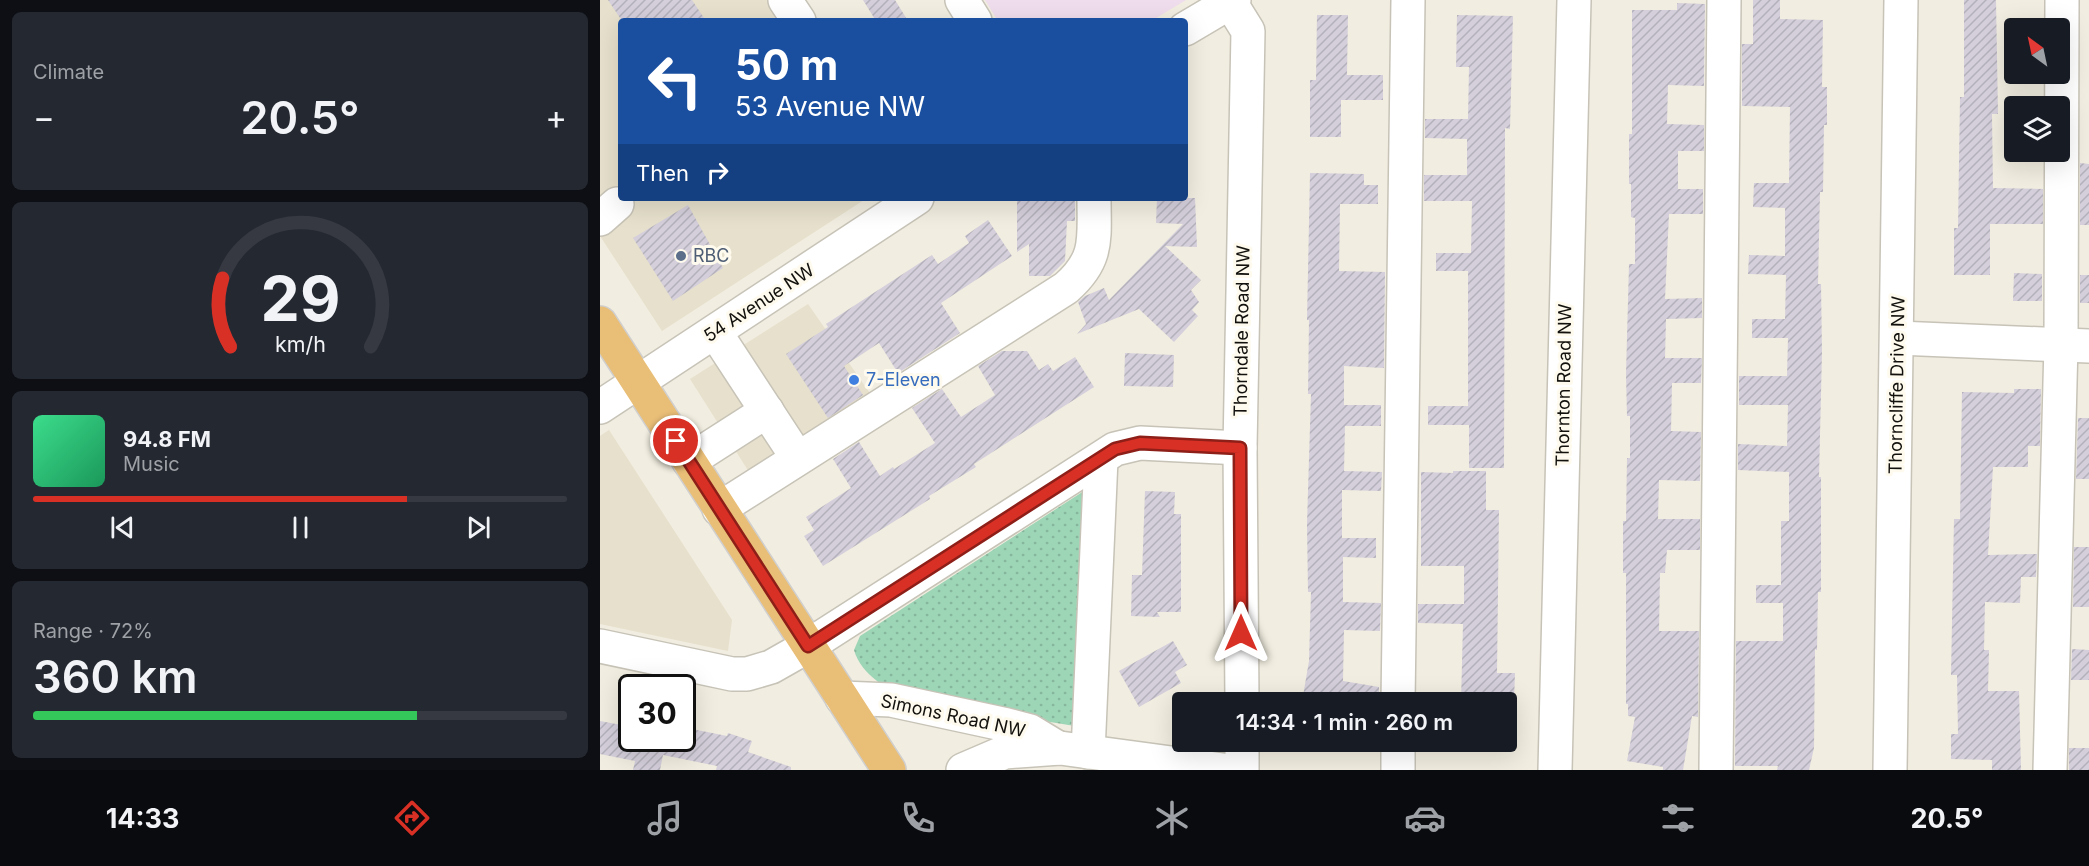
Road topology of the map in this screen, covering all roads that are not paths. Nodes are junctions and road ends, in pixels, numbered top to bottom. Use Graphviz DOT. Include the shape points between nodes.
graph roads {
  1 [pos="785,0"];
  2 [pos="962,0"];
  3 [pos="1408,0"];
  4 [pos="1574,0"];
  5 [pos="1724,0"];
  6 [pos="1901,0"];
  7 [pos="2062,0"];
  8 [pos="1232,1"];
  9 [pos="797,18"];
  10 [pos="973,18"];
  11 [pos="1188,27"];
  12 [pos="911,201"];
  13 [pos="1094,201"];
  14 [pos="600,323"];
  15 [pos="714,332"];
  16 [pos="1898,338"];
  17 [pos="2075,345"];
  18 [pos="638,382"];
  19 [pos="600,406"];
  20 [pos="767,411"];
  21 [pos="789,445"];
  22 [pos="1240,448"];
  23 [pos="1101,459"];
  24 [pos="689,461"];
  25 [pos="719,509"];
  26 [pos="600,646"];
  27 [pos="808,646"];
  28 [pos="1242,692"];
  29 [pos="1398,692"];
  30 [pos="842,698"];
  31 [pos="1074,750"];
  32 [pos="1242,752"];
  33 [pos="1398,752"];
  34 [pos="889,770"];
  35 [pos="963,770"];
  36 [pos="1024,770"];
  37 [pos="1223,770"];
  38 [pos="1242,770"];
  39 [pos="1398,770"];
  40 [pos="1555,770"];
  41 [pos="1716,770"];
  42 [pos="1890,770"];
  43 [pos="2050,770"];
  1 -- 9 [label="street"];
  2 -- 10 [label="street"];
  3 -- 29 [label="street"];
  4 -- 40 [label="street, Thornton Road NW"];
  5 -- 41 [label="street"];
  6 -- 16 [label="street, Thorncliffe Drive NW"];
  7 -- 17 [label="street"];
  8 -- 11 [label="street"];
  8 -- 22 [label="street, Thorndale Road NW" via="1248,31"];
  12 -- 15 [label="street, 54 Avenue NW"];
  13 -- 25 [label="street" via="1093,254 1083,273 1066,288"];
  14 -- 18 [label="main road"];
  15 -- 18 [label="street, 54 Avenue NW"];
  15 -- 20 [label="street"];
  16 -- 17 [label="street"];
  16 -- 42 [label="street, Thorncliffe Drive NW"];
  17 -- 43 [label="street"];
  18 -- 19 [label="street, 54 Avenue NW"];
  18 -- 24 [label="main road"];
  20 -- 21 [label="street"];
  20 -- 24 [label="street"];
  22 -- 23 [label="street" via="1140,443 1115,449"];
  22 -- 28 [label="street, Thorndale Road NW"];
  23 -- 27 [label="street"];
  23 -- 31 [label="street"];
  24 -- 25 [label="main road"];
  25 -- 27 [label="main road"];
  26 -- 27 [label="street" via="747,674 771,667"];
  27 -- 30 [label="main road"];
  30 -- 31 [label="street, Simons Road NW" via="900,702 1007,725"];
  30 -- 34 [label="main road"];
  31 -- 35 [label="street, Simons Road NW" via="1005,752"];
  31 -- 36 [label="street, Simons Road NW"];
  31 -- 37 [label="street, Simons Road NW"];
  32 -- 38 [label="street"];
  33 -- 39 [label="street"];
}
